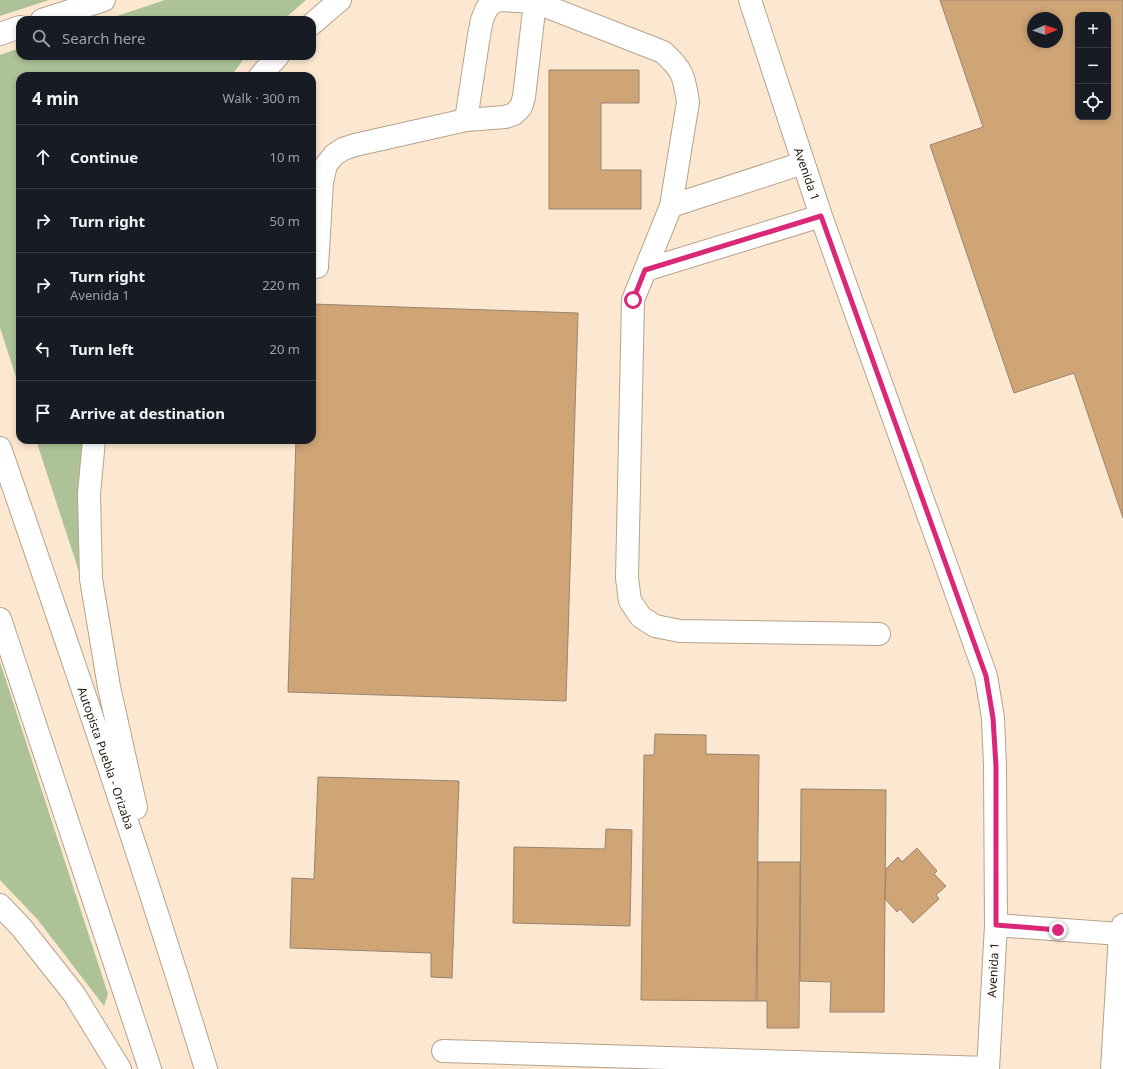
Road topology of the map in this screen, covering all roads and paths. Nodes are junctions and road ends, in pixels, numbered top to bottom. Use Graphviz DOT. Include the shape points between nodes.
graph roads {
  1 [pos="104,0"];
  2 [pos="340,0"];
  3 [pos="750,0"];
  4 [pos="535,2"];
  5 [pos="54,16"];
  6 [pos="316,21"];
  7 [pos="16,28"];
  8 [pos="0,34"];
  9 [pos="274,60"];
  10 [pos="264,72"];
  11 [pos="466,120"];
  12 [pos="803,163"];
  13 [pos="671,206"];
  14 [pos="821,216"];
  15 [pos="317,267"];
  16 [pos="645,270"];
  17 [pos="94,444"];
  18 [pos="0,448"];
  19 [pos="0,619"];
  20 [pos="879,634"];
  21 [pos="0,905"];
  22 [pos="996,925"];
  23 [pos="1122,930"];
  24 [pos="166,938"];
  25 [pos="443,1052"];
  26 [pos="988,1068"];
  27 [pos="120,1069"];
  28 [pos="150,1069"];
  29 [pos="206,1069"];
  30 [pos="1112,1069"];
  1 -- 5 [label="main road"];
  2 -- 6 [label="main road"];
  3 -- 12 [label="main road, Avenida 1"];
  4 -- 11 [label="main road" via="501,0 487,8 479,35"];
  4 -- 11 [label="main road" via="526,86 521,107 505,118"];
  4 -- 13 [label="main road" via="663,52 682,73 688,102"];
  7 -- 8 [label="main road"];
  9 -- 10 [label="main road"];
  11 -- 15 [label="main road" via="355,145 334,155 326,166 322,182"];
  12 -- 13 [label="main road"];
  12 -- 14 [label="main road, Avenida 1"];
  13 -- 16 [label="main road"];
  14 -- 16 [label="main road"];
  14 -- 22 [label="main road, Avenida 1" via="986,676 993,718 996,766"];
  16 -- 20 [label="main road" via="633,300 626,578 630,602 640,617 655,626 667,629"];
  17 -- 24 [label="main road" via="89,494 91,579 109,687"];
  18 -- 24 [label="main road, Autopista Puebla - Orizaba"];
  19 -- 28 [label="main road"];
  21 -- 27 [label="main road" via="74,994"];
  22 -- 23 [label="main road"];
  22 -- 26 [label="main road, Avenida 1"];
  23 -- 30 [label="main road"];
  24 -- 29 [label="main road, Autopista Puebla - Orizaba"];
  25 -- 26 [label="main road"];
}
